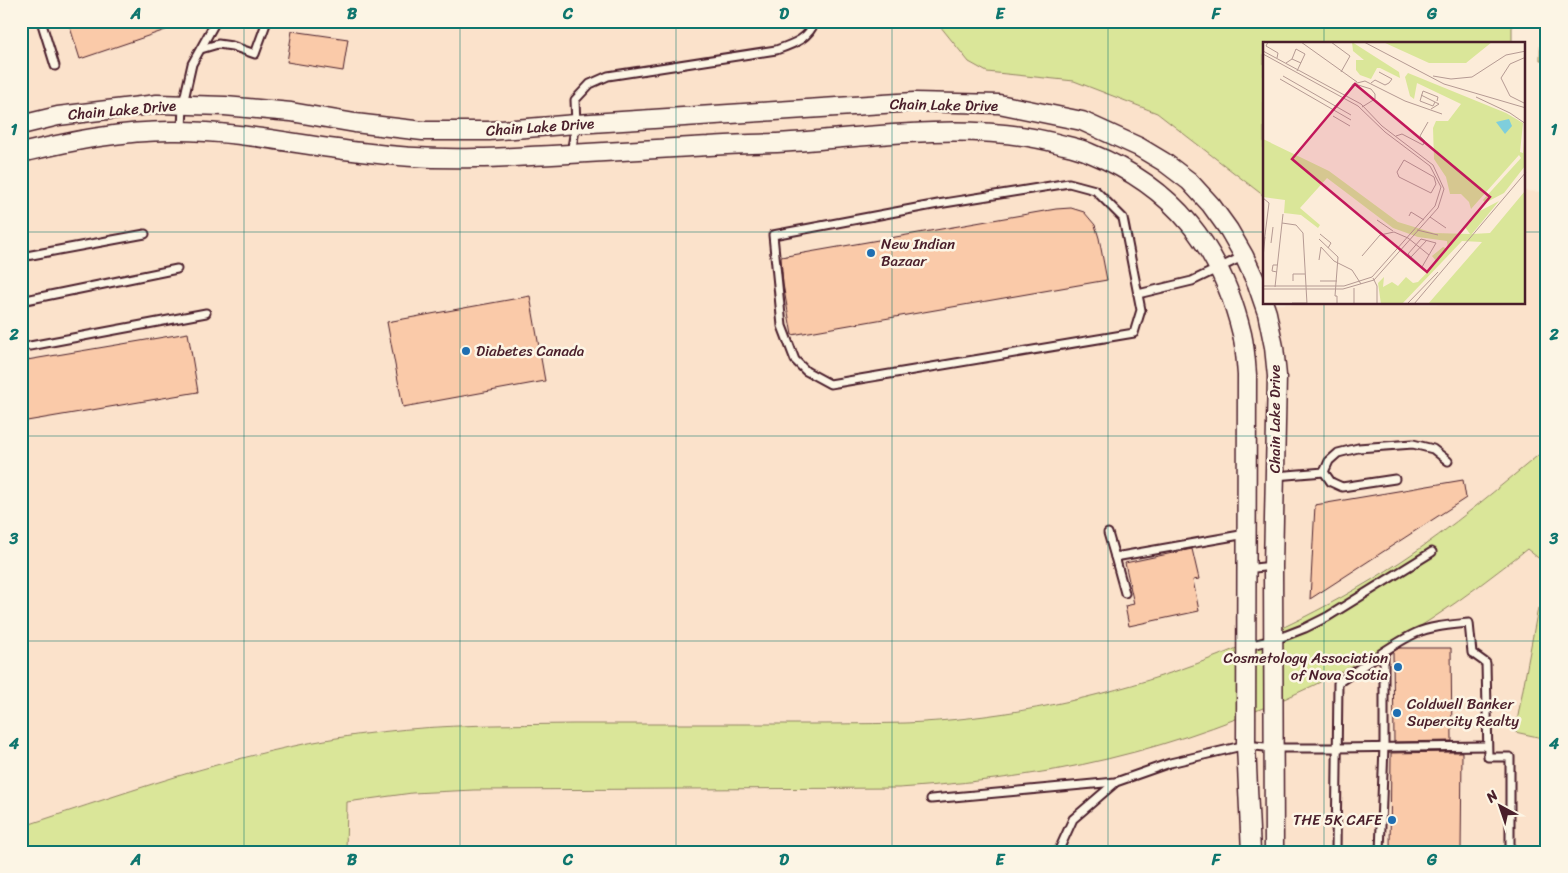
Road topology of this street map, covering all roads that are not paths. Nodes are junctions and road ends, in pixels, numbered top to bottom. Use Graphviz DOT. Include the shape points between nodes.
graph roads {
  1 [pos="41,21"];
  2 [pos="216,21"];
  3 [pos="267,21"];
  4 [pos="815,21"];
  5 [pos="201,49"];
  6 [pos="55,66"];
  7 [pos="183,104"];
  8 [pos="576,124"];
  9 [pos="21,125"];
  10 [pos="182,131"];
  11 [pos="21,153"];
  12 [pos="571,154"];
  13 [pos="145,234"];
  14 [pos="1244,256"];
  15 [pos="21,257"];
  16 [pos="177,269"];
  17 [pos="1219,269"];
  18 [pos="1138,294"];
  19 [pos="21,301"];
  20 [pos="1263,304"];
  21 [pos="1263,305"];
  22 [pos="206,313"];
  23 [pos="30,346"];
  24 [pos="1448,461"];
  25 [pos="1324,472"];
  26 [pos="1275,476"];
  27 [pos="1395,479"];
  28 [pos="1108,533"];
  29 [pos="1246,534"];
  30 [pos="1432,552"];
  31 [pos="1115,557"];
  32 [pos="1273,566"];
  33 [pos="1246,569"];
  34 [pos="1125,593"];
  35 [pos="1274,640"];
  36 [pos="1247,646"];
  37 [pos="1384,652"];
  38 [pos="1246,745"];
  39 [pos="1384,746"];
  40 [pos="1487,746"];
  41 [pos="1274,748"];
  42 [pos="1337,748"];
  43 [pos="1116,782"];
  44 [pos="932,799"];
  45 [pos="1058,852"];
  46 [pos="1251,852"];
  47 [pos="1274,852"];
  48 [pos="1336,852"];
  49 [pos="1380,852"];
  50 [pos="1510,852"];
  1 -- 6 [label="lane"];
  2 -- 5 [label="lane"];
  3 -- 5 [label="lane" via="255,54 218,44"];
  4 -- 8 [label="lane" via="808,35 776,50 608,76 590,84 575,100"];
  5 -- 7 [label="lane" via="192,64"];
  7 -- 8 [label="street, Chain Lake Drive" via="291,112 423,132"];
  7 -- 9 [label="street, Chain Lake Drive" via="58,116"];
  7 -- 10 [label="lane"];
  8 -- 12 [label="lane"];
  8 -- 14 [label="street, Chain Lake Drive" via="914,102 999,104 1082,121 1164,162 1189,181 1211,205"];
  10 -- 11 [label="street, Chain Lake Drive" via="108,136"];
  10 -- 12 [label="street, Chain Lake Drive" via="400,156 478,158"];
  12 -- 17 [label="street, Chain Lake Drive" via="940,132 1020,135 1088,152 1119,166 1150,186 1178,209 1199,234"];
  13 -- 15 [label="lane"];
  14 -- 17 [label="lane"];
  14 -- 20 [label="street, Chain Lake Drive"];
  16 -- 19 [label="lane"];
  17 -- 18 [label="lane" via="1192,281"];
  17 -- 29 [label="street, Chain Lake Drive" via="1242,337 1247,375"];
  18 -- 18 [label="lane" via="1141,310 1134,333 830,384 795,360 782,326 773,235 1069,183 1095,190 1123,218"];
  21 -- 26 [label="street, Chain Lake Drive" via="1274,346 1277,376"];
  22 -- 23 [label="lane"];
  24 -- 25 [label="lane" via="1433,449 1413,444 1358,448 1338,453 1329,460"];
  25 -- 26 [label="lane"];
  25 -- 27 [label="lane" via="1331,482 1342,487"];
  26 -- 32 [label="street, Chain Lake Drive"];
  28 -- 31 [label="lane"];
  29 -- 31 [label="lane"];
  29 -- 33 [label="street, Chain Lake Drive"];
  30 -- 35 [label="lane" via="1327,617"];
  31 -- 34 [label="lane"];
  32 -- 33 [label="lane"];
  32 -- 35 [label="street, Chain Lake Drive"];
  33 -- 36 [label="street, Chain Lake Drive"];
  35 -- 36 [label="lane"];
  35 -- 41 [label="street, Chain Lake Drive"];
  36 -- 38 [label="street, Chain Lake Drive"];
  37 -- 39 [label="lane"];
  37 -- 40 [label="lane" via="1416,633 1468,623 1472,653 1486,663"];
  37 -- 42 [label="lane" via="1338,683"];
  38 -- 41 [label="lane"];
  38 -- 43 [label="lane" via="1170,763"];
  38 -- 46 [label="street, Chain Lake Drive"];
  39 -- 40 [label="lane"];
  39 -- 42 [label="lane"];
  39 -- 49 [label="lane"];
  40 -- 50 [label="lane" via="1488,757 1510,756"];
  41 -- 42 [label="lane"];
  41 -- 47 [label="street, Chain Lake Drive"];
  42 -- 48 [label="lane"];
  43 -- 44 [label="lane"];
  43 -- 45 [label="lane" via="1073,819"];
}
